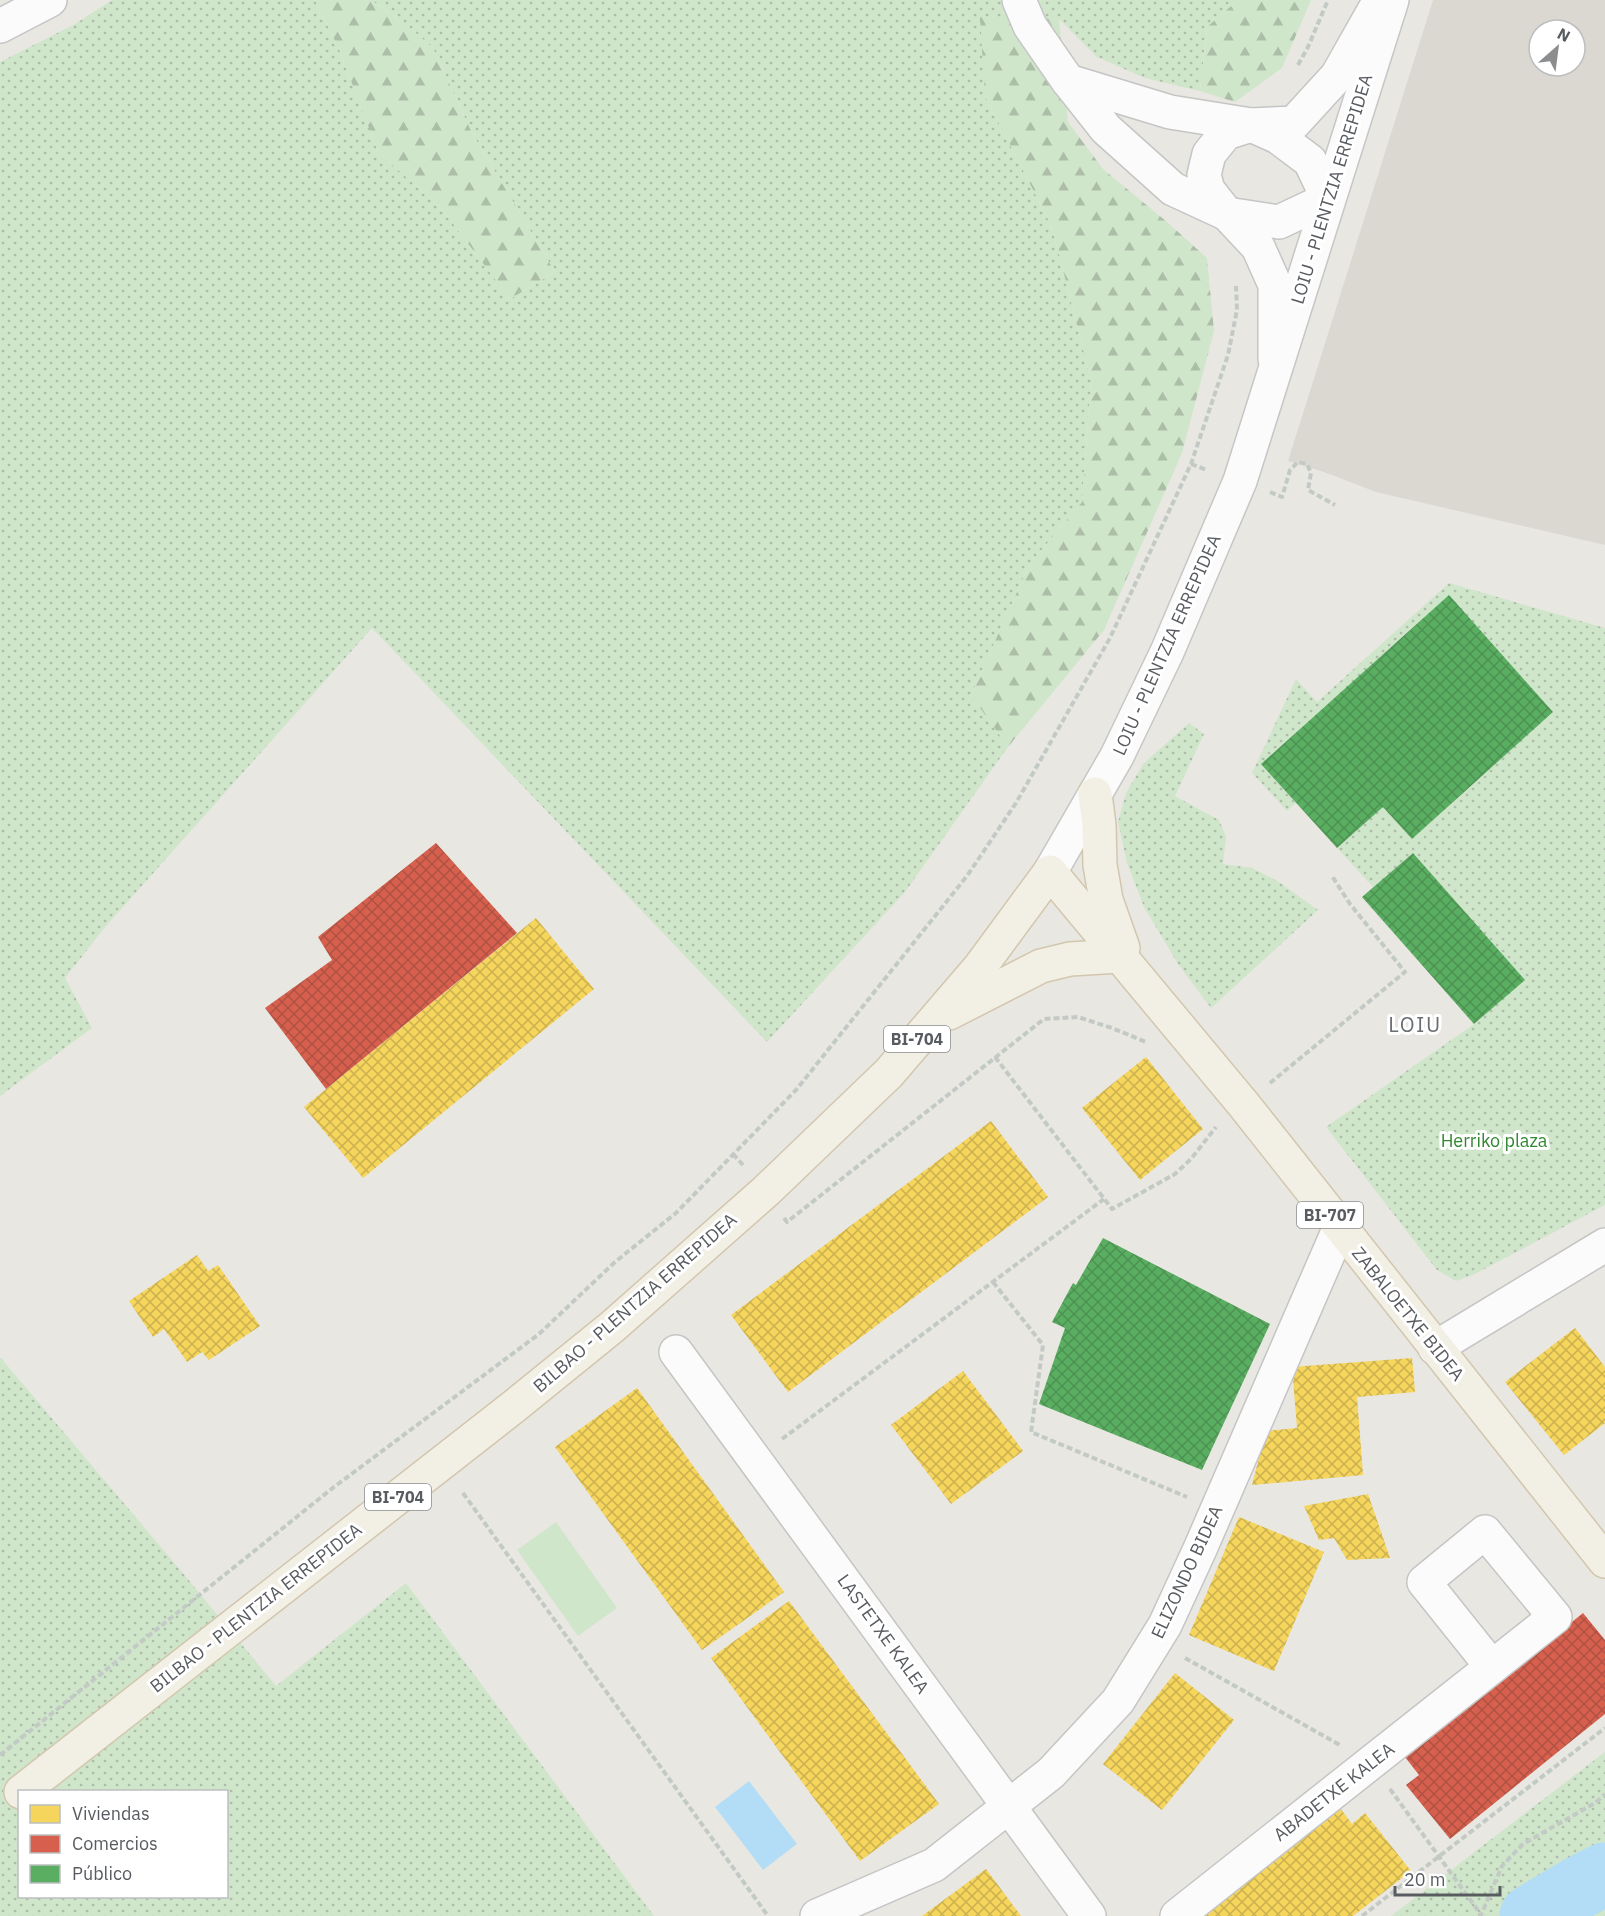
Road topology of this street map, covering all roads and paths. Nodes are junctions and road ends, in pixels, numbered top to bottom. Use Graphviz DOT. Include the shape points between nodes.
graph roads {
  1 [pos="50,0"];
  2 [pos="1019,0"];
  3 [pos="1380,0"];
  4 [pos="1392,0"];
  5 [pos="0,26"];
  6 [pos="1068,81"];
  7 [pos="1251,125"];
  8 [pos="1328,199"];
  9 [pos="1227,214"];
  10 [pos="1235,281"];
  11 [pos="1275,371"];
  12 [pos="1240,481"];
  13 [pos="1335,506"];
  14 [pos="1095,794"];
  15 [pos="1050,872"];
  16 [pos="1332,876"];
  17 [pos="1125,962"];
  18 [pos="932,1022"];
  19 [pos="1147,1043"];
  20 [pos="995,1057"];
  21 [pos="1244,1105"];
  22 [pos="1209,1118"];
  23 [pos="733,1154"];
  24 [pos="766,1191"];
  25 [pos="1104,1199"];
  26 [pos="1340,1227"];
  27 [pos="1603,1250"];
  28 [pos="993,1281"];
  29 [pos="1435,1348"];
  30 [pos="676,1352"];
  31 [pos="755,1459"];
  32 [pos="463,1493"];
  33 [pos="1217,1509"];
  34 [pos="1605,1561"];
  35 [pos="1155,1641"];
  36 [pos="1492,1667"];
  37 [pos="1605,1728"];
  38 [pos="0,1755"];
  39 [pos="1371,1763"];
  40 [pos="23,1790"];
  41 [pos="18,1794"];
  42 [pos="1605,1794"];
  43 [pos="1009,1807"];
  44 [pos="0,1808"];
  45 [pos="1439,1856"];
  46 [pos="768,1916"];
  47 [pos="817,1916"];
  48 [pos="1089,1916"];
  49 [pos="1177,1916"];
  50 [pos="1362,1916"];
  51 [pos="1480,1916"];
  1 -- 5 [label="street"];
  2 -- 6 [label="street" via="1030,26"];
  3 -- 7 [label="street" via="1337,76 1294,123"];
  4 -- 8 [label="street, LOIU - PLENTZIA ERREPIDEA"];
  6 -- 7 [label="street" via="1170,112"];
  6 -- 9 [label="street" via="1106,129 1173,189"];
  7 -- 8 [label="street" via="1278,136 1310,161"];
  7 -- 9 [label="street" via="1226,133 1209,154 1204,175 1208,190"];
  8 -- 9 [label="street" via="1279,222"];
  8 -- 11 [label="street, LOIU - PLENTZIA ERREPIDEA"];
  9 -- 11 [label="street" via="1258,247 1275,285"];
  10 -- 23 [label="path" via="1237,310 1228,355 1191,464 1110,638 1016,803 967,876 818,1062"];
  11 -- 12 [label="street, LOIU - PLENTZIA ERREPIDEA"];
  12 -- 13 [label="path" via="1282,497 1290,470 1298,462 1307,464 1311,473 1308,490"];
  12 -- 14 [label="street, LOIU - PLENTZIA ERREPIDEA" via="1167,652"];
  14 -- 15 [label="street, LOIU - PLENTZIA ERREPIDEA"];
  14 -- 17 [label="main road" via="1106,900"];
  15 -- 17 [label="main road, ZABALOETXE BIDEA / BI-707"];
  15 -- 18 [label="main road, LOIU - PLENTZIA ERREPIDEA / BI-704" via="980,967"];
  16 -- 21 [label="path" via="1405,972"];
  17 -- 18 [label="main road" via="1070,959 1041,966"];
  17 -- 21 [label="main road, ZABALOETXE BIDEA / BI-707"];
  18 -- 24 [label="main road, LOIU - PLENTZIA ERREPIDEA / BI-704" via="889,1073"];
  19 -- 20 [label="path" via="1078,1017 1044,1019"];
  20 -- 24 [label="path" via="787,1222"];
  20 -- 25 [label="path"];
  21 -- 26 [label="main road, ZABALOETXE BIDEA / BI-707"];
  22 -- 25 [label="path" via="1216,1126 1175,1174 1112,1209"];
  23 -- 24 [label="path"];
  23 -- 38 [label="path" via="676,1213 615,1262 539,1334 334,1487"];
  24 -- 40 [label="main road, BILBAO - PLENTZIA ERREPIDEA / BI-704" via="612,1327 522,1400"];
  25 -- 28 [label="path"];
  26 -- 29 [label="main road, ZABALOETXE BIDEA / BI-707"];
  26 -- 33 [label="street, ELIZONDO BIDEA"];
  27 -- 29 [label="street"];
  28 -- 31 [label="path"];
  28 -- 33 [label="path" via="1043,1345 1031,1432"];
  29 -- 34 [label="main road, ZABALOETXE BIDEA / BI-707"];
  30 -- 31 [label="street, LASTETXE KALEA"];
  31 -- 43 [label="street, LASTETXE KALEA"];
  32 -- 46 [label="path"];
  33 -- 35 [label="street, ELIZONDO BIDEA"];
  35 -- 39 [label="path"];
  35 -- 43 [label="street, ELIZONDO BIDEA" via="1118,1701 1052,1773"];
  36 -- 39 [label="street, ABADETXE KALEA"];
  37 -- 45 [label="path"];
  39 -- 45 [label="path"];
  39 -- 49 [label="street, ABADETXE KALEA"];
  41 -- 44 [label="main road, BILBAO - PLENTZIA ERREPIDEA / BI-704"];
  42 -- 51 [label="path" via="1523,1844 1502,1866"];
  43 -- 47 [label="street, ELIZONDO BIDEA" via="934,1865"];
  43 -- 48 [label="street, LASTETXE KALEA"];
  45 -- 50 [label="path"];
  45 -- 51 [label="path"];
}
